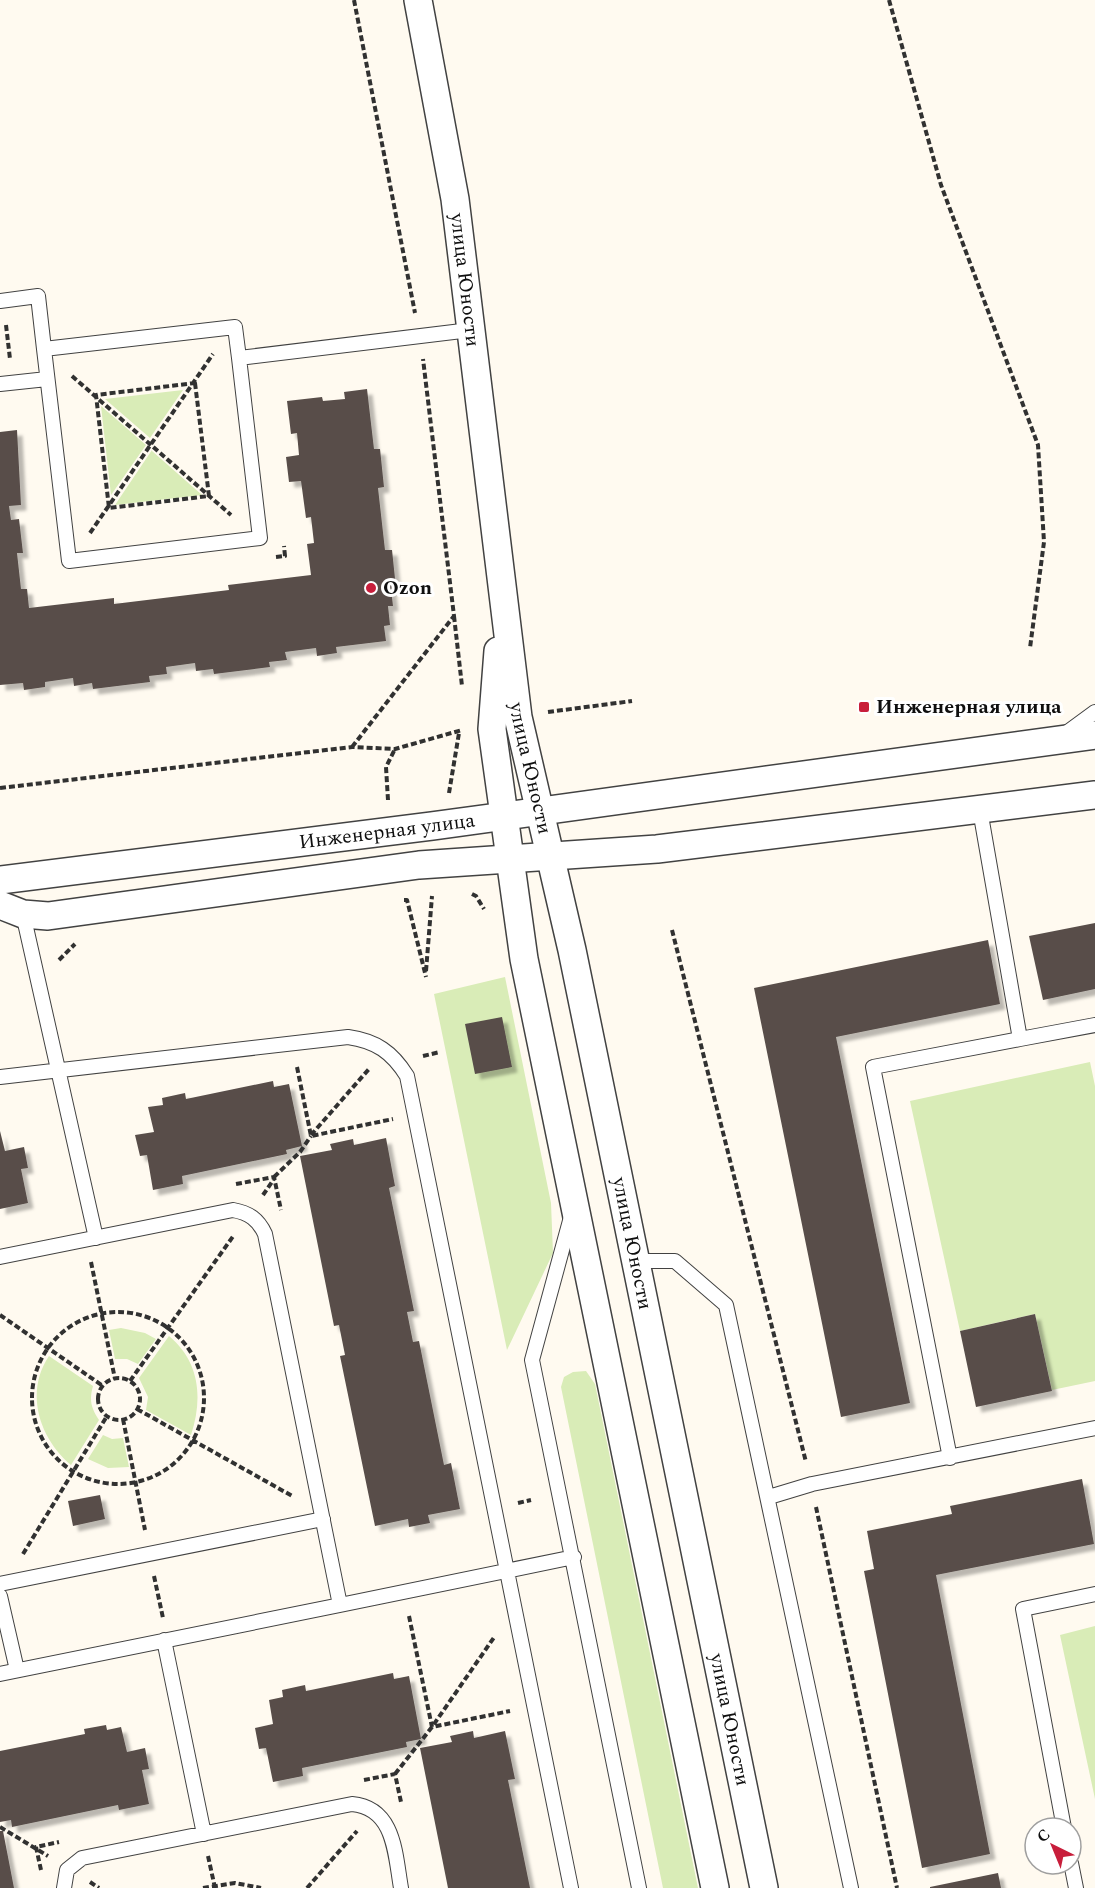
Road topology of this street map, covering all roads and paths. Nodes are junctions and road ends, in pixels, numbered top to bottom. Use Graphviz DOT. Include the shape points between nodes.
graph roads {
  1 [pos="354,0"];
  2 [pos="418,0"];
  3 [pos="889,0"];
  4 [pos="1,301"];
  5 [pos="415,315"];
  6 [pos="231,327"];
  7 [pos="470,330"];
  8 [pos="44,351"];
  9 [pos="422,357"];
  10 [pos="239,358"];
  11 [pos="47,379"];
  12 [pos="193,383"];
  13 [pos="6,384"];
  14 [pos="97,398"];
  15 [pos="151,445"];
  16 [pos="208,495"];
  17 [pos="109,506"];
  18 [pos="258,538"];
  19 [pos="284,545"];
  20 [pos="280,557"];
  21 [pos="268,558"];
  22 [pos="72,560"];
  23 [pos="502,598"];
  24 [pos="454,616"];
  25 [pos="1030,648"];
  26 [pos="463,694"];
  27 [pos="632,701"];
  28 [pos="1095,712"];
  29 [pos="518,717"];
  30 [pos="492,721"];
  31 [pos="460,730"];
  32 [pos="1095,735"];
  33 [pos="1056,741"];
  34 [pos="352,747"];
  35 [pos="395,749"];
  36 [pos="0,788"];
  37 [pos="1095,795"];
  38 [pos="1058,800"];
  39 [pos="540,810"];
  40 [pos="980,810"];
  41 [pos="1095,811"];
  42 [pos="389,812"];
  43 [pos="504,814"];
  44 [pos="438,825"];
  45 [pos="551,856"];
  46 [pos="510,859"];
  47 [pos="0,880"];
  48 [pos="466,892"];
  49 [pos="438,896"];
  50 [pos="395,902"];
  51 [pos="12,910"];
  52 [pos="486,921"];
  53 [pos="672,930"];
  54 [pos="87,943"];
  55 [pos="56,963"];
  56 [pos="1095,1025"];
  57 [pos="1020,1039"];
  58 [pos="295,1061"];
  59 [pos="397,1061"];
  60 [pos="58,1071"];
  61 [pos="0,1077"];
  62 [pos="400,1118"];
  63 [pos="311,1136"];
  64 [pos="574,1204"];
  65 [pos="248,1215"];
  66 [pos="92,1239"];
  67 [pos="0,1257"];
  68 [pos="636,1261"];
  69 [pos="102,1314"];
  70 [pos="0,1315"];
  71 [pos="168,1328"];
  72 [pos="48,1348"];
  73 [pos="115,1378"];
  74 [pos="130,1381"];
  75 [pos="102,1386"];
  76 [pos="137,1409"];
  77 [pos="107,1416"];
  78 [pos="1095,1428"];
  79 [pos="193,1440"];
  80 [pos="950,1458"];
  81 [pos="73,1472"];
  82 [pos="812,1484"];
  83 [pos="769,1497"];
  84 [pos="322,1516"];
  85 [pos="574,1557"];
  86 [pos="507,1570"];
  87 [pos="2,1588"];
  88 [pos="1095,1594"];
  89 [pos="340,1605"];
  90 [pos="409,1613"];
  91 [pos="496,1635"];
  92 [pos="164,1640"];
  93 [pos="17,1670"];
  94 [pos="0,1674"];
  95 [pos="519,1709"];
  96 [pos="432,1727"];
  97 [pos="395,1774"];
  98 [pos="1062,1816"];
  99 [pos="0,1827"];
  100 [pos="204,1834"];
  101 [pos="36,1849"];
  102 [pos="342,1850"];
  103 [pos="214,1886"];
  104 [pos="64,1888"];
  105 [pos="203,1888"];
  106 [pos="261,1888"];
  107 [pos="307,1888"];
  108 [pos="401,1888"];
  109 [pos="571,1888"];
  110 [pos="639,1888"];
  111 [pos="715,1888"];
  112 [pos="764,1888"];
  113 [pos="851,1888"];
  114 [pos="897,1888"];
  1 -- 5 [label="path"];
  2 -- 7 [label="street, улица Юности" via="455,199"];
  3 -- 25 [label="path" via="941,185 1038,445 1044,542"];
  4 -- 8 [label="lane" via="38,296"];
  4 -- 13 [label="path"];
  6 -- 8 [label="lane"];
  6 -- 10 [label="lane" via="235,327"];
  6 -- 12 [label="path"];
  7 -- 10 [label="lane"];
  7 -- 23 [label="street, улица Юности"];
  8 -- 11 [label="lane"];
  8 -- 14 [label="path"];
  9 -- 24 [label="path"];
  10 -- 18 [label="lane"];
  11 -- 13 [label="lane"];
  11 -- 22 [label="lane" via="69,561"];
  12 -- 14 [label="path" via="96,395"];
  12 -- 15 [label="path"];
  12 -- 16 [label="path"];
  14 -- 15 [label="path"];
  14 -- 17 [label="path"];
  15 -- 16 [label="path"];
  15 -- 17 [label="path"];
  16 -- 17 [label="path"];
  16 -- 18 [label="path"];
  17 -- 22 [label="path"];
  18 -- 20 [label="path"];
  18 -- 22 [label="lane"];
  19 -- 20 [label="path" via="285,556"];
  20 -- 21 [label="path"];
  23 -- 29 [label="street, улица Юности"];
  23 -- 30 [label="street, улица Юности"];
  24 -- 26 [label="path"];
  24 -- 34 [label="path"];
  27 -- 29 [label="path"];
  28 -- 33 [label="lane"];
  29 -- 39 [label="street, улица Юности"];
  30 -- 31 [label="path"];
  30 -- 43 [label="street, улица Юности"];
  31 -- 35 [label="path"];
  31 -- 44 [label="path" via="446,815"];
  32 -- 33 [label="street, Инженерная улица"];
  33 -- 39 [label="street, Инженерная улица"];
  34 -- 35 [label="path"];
  34 -- 36 [label="path"];
  35 -- 42 [label="path" via="386,766"];
  37 -- 38 [label="street, Инженерная улица"];
  38 -- 40 [label="street, Инженерная улица"];
  38 -- 41 [label="lane"];
  39 -- 43 [label="street, Инженерная улица"];
  39 -- 45 [label="street, улица Юности"];
  40 -- 45 [label="street, Инженерная улица" via="657,849"];
  40 -- 57 [label="lane"];
  43 -- 44 [label="street, Инженерная улица"];
  43 -- 46 [label="street, улица Юности"];
  44 -- 47 [label="street, Инженерная улица"];
  45 -- 46 [label="street, Инженерная улица"];
  45 -- 68 [label="street, улица Юности"];
  46 -- 51 [label="street, Инженерная улица" via="426,865 48,916"];
  46 -- 64 [label="street, улица Юности" via="524,959"];
  48 -- 52 [label="path" via="476,896"];
  49 -- 50 [label="path" via="431,896 426,977 407,900"];
  51 -- 60 [label="lane"];
  53 -- 82 [label="path"];
  54 -- 55 [label="path" via="75,944"];
  56 -- 57 [label="lane"];
  57 -- 80 [label="lane" via="873,1067"];
  58 -- 63 [label="path"];
  59 -- 60 [label="lane" via="383,1048 348,1036"];
  59 -- 63 [label="path" via="370,1068"];
  59 -- 86 [label="lane" via="407,1076"];
  60 -- 61 [label="lane"];
  60 -- 66 [label="lane"];
  62 -- 63 [label="path"];
  63 -- 65 [label="path"];
  64 -- 85 [label="lane" via="532,1360"];
  64 -- 111 [label="street, улица Юности"];
  65 -- 66 [label="lane" via="233,1210"];
  65 -- 71 [label="path"];
  65 -- 84 [label="lane" via="261,1225 265,1234"];
  66 -- 67 [label="lane"];
  66 -- 69 [label="path"];
  68 -- 83 [label="lane" via="675,1261 726,1305"];
  68 -- 112 [label="street, улица Юности"];
  69 -- 71 [label="path" via="127,1312"];
  69 -- 72 [label="path" via="85,1318"];
  69 -- 73 [label="path"];
  70 -- 72 [label="path"];
  71 -- 74 [label="path"];
  71 -- 79 [label="path" via="188,1348 202,1376 205,1396"];
  72 -- 75 [label="path"];
  72 -- 81 [label="path" via="34,1380 34,1421 54,1458"];
  73 -- 74 [label="path"];
  73 -- 75 [label="path"];
  74 -- 76 [label="path" via="139,1390"];
  75 -- 77 [label="path" via="98,1400"];
  76 -- 77 [label="path" via="123,1419"];
  76 -- 79 [label="path"];
  77 -- 81 [label="path"];
  78 -- 80 [label="lane"];
  79 -- 81 [label="path" via="169,1468 136,1483 109,1485"];
  79 -- 84 [label="path"];
  80 -- 82 [label="lane"];
  81 -- 87 [label="path"];
  82 -- 83 [label="lane"];
  82 -- 114 [label="path"];
  83 -- 113 [label="lane"];
  84 -- 87 [label="lane"];
  84 -- 89 [label="lane"];
  85 -- 86 [label="lane"];
  85 -- 110 [label="lane"];
  86 -- 89 [label="lane"];
  86 -- 109 [label="lane"];
  87 -- 93 [label="lane"];
  88 -- 98 [label="lane" via="1023,1609"];
  89 -- 92 [label="lane"];
  90 -- 96 [label="path"];
  91 -- 96 [label="path"];
  92 -- 93 [label="lane"];
  92 -- 100 [label="lane"];
  93 -- 94 [label="lane"];
  95 -- 96 [label="path"];
  96 -- 97 [label="path"];
  99 -- 101 [label="path"];
  100 -- 103 [label="path"];
  100 -- 104 [label="lane" via="82,1858 67,1870"];
  100 -- 108 [label="lane" via="363,1805 384,1819 390,1830"];
  102 -- 107 [label="path"];
  103 -- 105 [label="path"];
  103 -- 106 [label="path" via="235,1882"];
}
